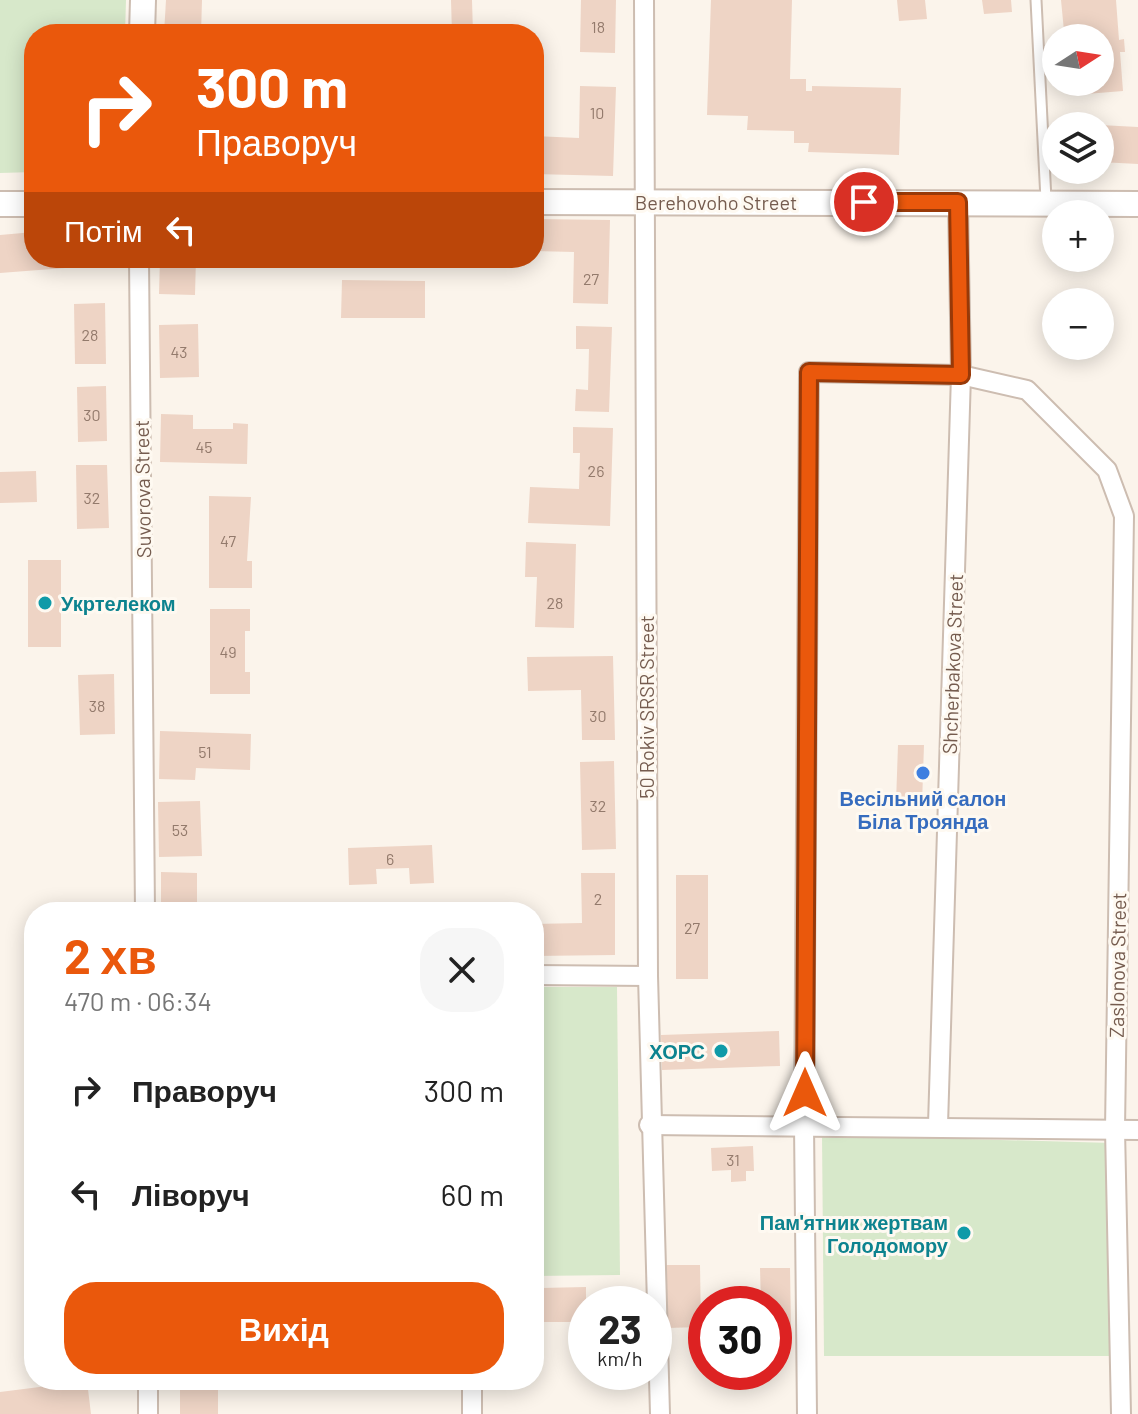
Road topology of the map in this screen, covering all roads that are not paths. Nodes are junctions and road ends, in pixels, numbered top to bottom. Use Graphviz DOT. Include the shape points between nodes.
graph roads {
  1 [pos="143,0"];
  2 [pos="644,0"];
  3 [pos="1036,0"];
  4 [pos="142,24"];
  5 [pos="1046,200"];
  6 [pos="1042,201"];
  7 [pos="544,202"];
  8 [pos="644,202"];
  9 [pos="958,202"];
  10 [pos="1114,203"];
  11 [pos="0,204"];
  12 [pos="24,204"];
  13 [pos="1138,204"];
  14 [pos="139,268"];
  15 [pos="961,375"];
  16 [pos="145,902"];
  17 [pos="544,975"];
  18 [pos="648,976"];
  19 [pos="649,1125"];
  20 [pos="804,1125"];
  21 [pos="938,1125"];
  22 [pos="1115,1129"];
  23 [pos="1138,1130"];
  24 [pos="148,1390"];
  25 [pos="472,1390"];
  26 [pos="148,1414"];
  27 [pos="472,1414"];
  28 [pos="660,1414"];
  29 [pos="807,1414"];
  30 [pos="1121,1414"];
  1 -- 4 [label="street"];
  2 -- 8 [label="street, 50 Rokiv SRSR Street"];
  3 -- 5 [label="lane"];
  6 -- 9 [label="street, Berehovoho Street"];
  7 -- 8 [label="street, Berehovoho Street"];
  8 -- 9 [label="street, Berehovoho Street"];
  8 -- 18 [label="street, 50 Rokiv SRSR Street"];
  9 -- 15 [label="street, Shcherbakova Street"];
  10 -- 13 [label="street, Berehovoho Street"];
  11 -- 12 [label="street"];
  14 -- 16 [label="street, Suvorova Street"];
  15 -- 20 [label="street" via="809,372"];
  15 -- 21 [label="street, Shcherbakova Street"];
  15 -- 22 [label="street, Zaslonova Street" via="1027,390 1107,470 1124,516"];
  17 -- 18 [label="street"];
  18 -- 19 [label="street, 50 Rokiv SRSR Street"];
  19 -- 20 [label="street"];
  19 -- 28 [label="street, 50 Rokiv SRSR Street"];
  20 -- 21 [label="street"];
  20 -- 29 [label="street"];
  21 -- 22 [label="street"];
  22 -- 23 [label="street"];
  22 -- 30 [label="street, Zaslonova Street"];
  24 -- 26 [label="street"];
  25 -- 27 [label="street"];
}
